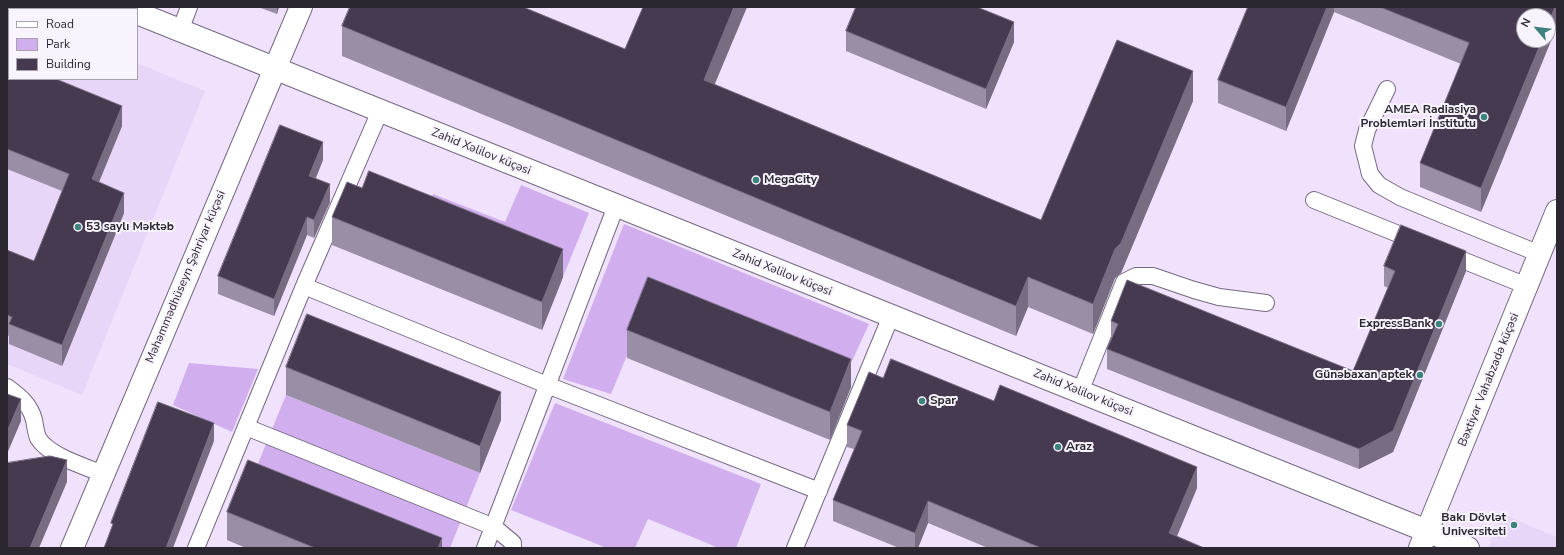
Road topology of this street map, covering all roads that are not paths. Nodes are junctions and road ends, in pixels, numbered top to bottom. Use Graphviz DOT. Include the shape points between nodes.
graph roads {
  1 [pos="189,7"];
  2 [pos="301,7"];
  3 [pos="138,13"];
  4 [pos="180,31"];
  5 [pos="275,68"];
  6 [pos="1387,89"];
  7 [pos="380,111"];
  8 [pos="1314,200"];
  9 [pos="616,206"];
  10 [pos="1557,211"];
  11 [pos="1540,254"];
  12 [pos="304,286"];
  13 [pos="1527,286"];
  14 [pos="1266,303"];
  15 [pos="891,316"];
  16 [pos="548,385"];
  17 [pos="7,387"];
  18 [pos="1080,392"];
  19 [pos="246,427"];
  20 [pos="103,474"];
  21 [pos="818,491"];
  22 [pos="494,527"];
  23 [pos="1424,539"];
  24 [pos="75,547"];
  25 [pos="196,548"];
  26 [pos="485,548"];
  27 [pos="513,548"];
  28 [pos="795,548"];
  29 [pos="1468,548"];
  1 -- 4 [label="lane"];
  2 -- 5 [label="street, Məhəmmədhüseyn Şəhriyar küçəsi"];
  3 -- 4 [label="street, Zahid Xəlilov küçəsi"];
  4 -- 5 [label="street, Zahid Xəlilov küçəsi"];
  5 -- 7 [label="street, Zahid Xəlilov küçəsi"];
  5 -- 20 [label="street, Məhəmmədhüseyn Şəhriyar küçəsi"];
  6 -- 11 [label="lane" via="1367,130 1363,146 1370,174 1379,185 1400,197"];
  7 -- 9 [label="street, Zahid Xəlilov küçəsi"];
  7 -- 12 [label="lane"];
  8 -- 13 [label="lane"];
  9 -- 15 [label="street, Zahid Xəlilov küçəsi"];
  9 -- 16 [label="lane"];
  10 -- 11 [label="street, Bəxtiyar Vahabzadə küçəsi"];
  11 -- 13 [label="street, Bəxtiyar Vahabzadə küçəsi"];
  12 -- 16 [label="lane"];
  12 -- 19 [label="lane"];
  13 -- 23 [label="street, Bəxtiyar Vahabzadə küçəsi"];
  14 -- 18 [label="lane" via="1219,297 1153,276 1136,276 1124,282"];
  15 -- 18 [label="street, Zahid Xəlilov küçəsi"];
  15 -- 21 [label="lane"];
  16 -- 21 [label="lane"];
  16 -- 22 [label="lane"];
  17 -- 20 [label="lane" via="28,406 38,438 48,450"];
  18 -- 23 [label="street, Zahid Xəlilov küçəsi"];
  19 -- 22 [label="lane"];
  19 -- 25 [label="lane"];
  20 -- 24 [label="street, Məhəmmədhüseyn Şəhriyar küçəsi"];
  21 -- 28 [label="lane"];
  22 -- 26 [label="lane"];
  22 -- 27 [label="lane" via="513,543"];
  23 -- 29 [label="street, Zahid Xəlilov küçəsi"];
}
